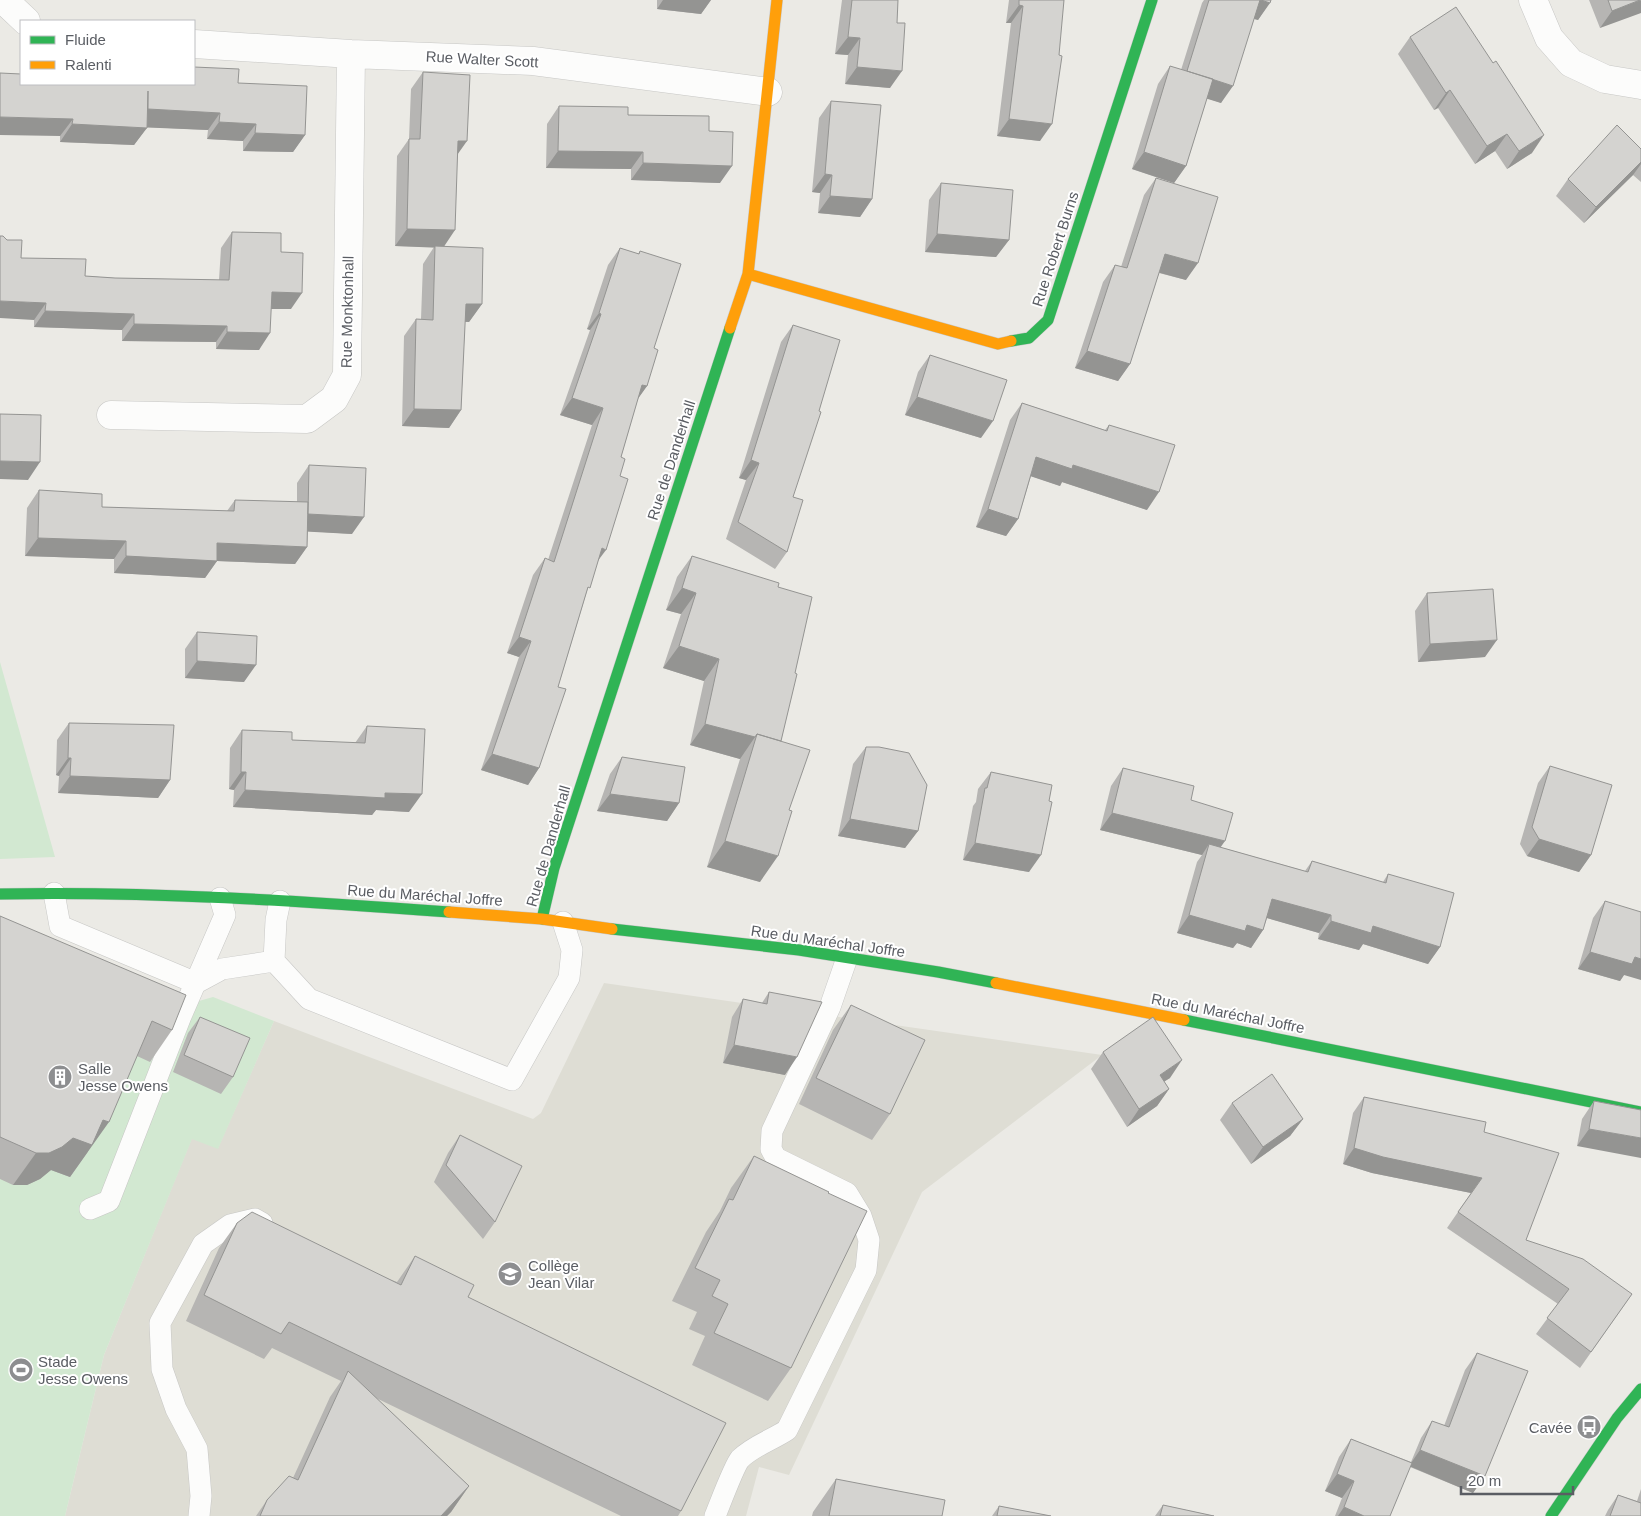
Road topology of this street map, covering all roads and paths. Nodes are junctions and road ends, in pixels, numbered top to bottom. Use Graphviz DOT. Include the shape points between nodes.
graph roads {
  1 [pos="9,0"];
  2 [pos="776,0"];
  3 [pos="1152,0"];
  4 [pos="1533,0"];
  5 [pos="25,20"];
  6 [pos="195,44"];
  7 [pos="351,54"];
  8 [pos="1641,85"];
  9 [pos="768,92"];
  10 [pos="748,274"];
  11 [pos="111,415"];
  12 [pos="0,894"];
  13 [pos="54,894"];
  14 [pos="220,898"];
  15 [pos="280,901"];
  16 [pos="542,919"];
  17 [pos="563,922"];
  18 [pos="847,958"];
  19 [pos="274,961"];
  20 [pos="196,983"];
  21 [pos="1641,1112"];
  22 [pos="90,1208"];
  23 [pos="278,1231"];
  24 [pos="1641,1389"];
  25 [pos="200,1516"];
  26 [pos="716,1516"];
  27 [pos="1551,1516"];
  1 -- 5 [label="street" via="9,5"];
  2 -- 9 [label="street, Rue de Danderhall"];
  3 -- 10 [label="street, Rue Robert Burns" via="1048,320 1029,338 998,344"];
  4 -- 8 [label="street" via="1549,38 1571,63 1605,80"];
  6 -- 7 [label="street, Rue Walter Scott"];
  7 -- 9 [label="street, Rue Walter Scott" via="533,61"];
  7 -- 11 [label="street, Rue Monktonhall" via="347,376 334,399 307,419"];
  9 -- 10 [label="street, Rue de Danderhall"];
  10 -- 16 [label="street, Rue de Danderhall" via="554,868"];
  12 -- 13 [label="street, Rue du Maréchal Joffre"];
  13 -- 14 [label="street, Rue du Maréchal Joffre"];
  13 -- 20 [label="lane" via="60,926"];
  14 -- 15 [label="street, Rue du Maréchal Joffre"];
  14 -- 20 [label="lane" via="225,914"];
  15 -- 16 [label="street, Rue du Maréchal Joffre"];
  15 -- 19 [label="lane"];
  16 -- 17 [label="street, Rue du Maréchal Joffre"];
  17 -- 18 [label="street, Rue du Maréchal Joffre"];
  17 -- 19 [label="lane" via="572,950 568,978 512,1080 309,1000"];
  18 -- 21 [label="street, Rue du Maréchal Joffre" via="938,972 1166,1016"];
  18 -- 26 [label="lane" via="830,1007 772,1131 771,1149 776,1158 847,1194 861,1216 869,1240 866,1270 787,1430 739,1460"];
  19 -- 20 [label="lane" via="222,969"];
  20 -- 22 [label="lane" via="109,1202"];
  23 -- 25 [label="lane" via="255,1220 230,1225 203,1244 160,1323 162,1369 176,1409 197,1449"];
  24 -- 27 [label="street" via="1617,1418"];
}
